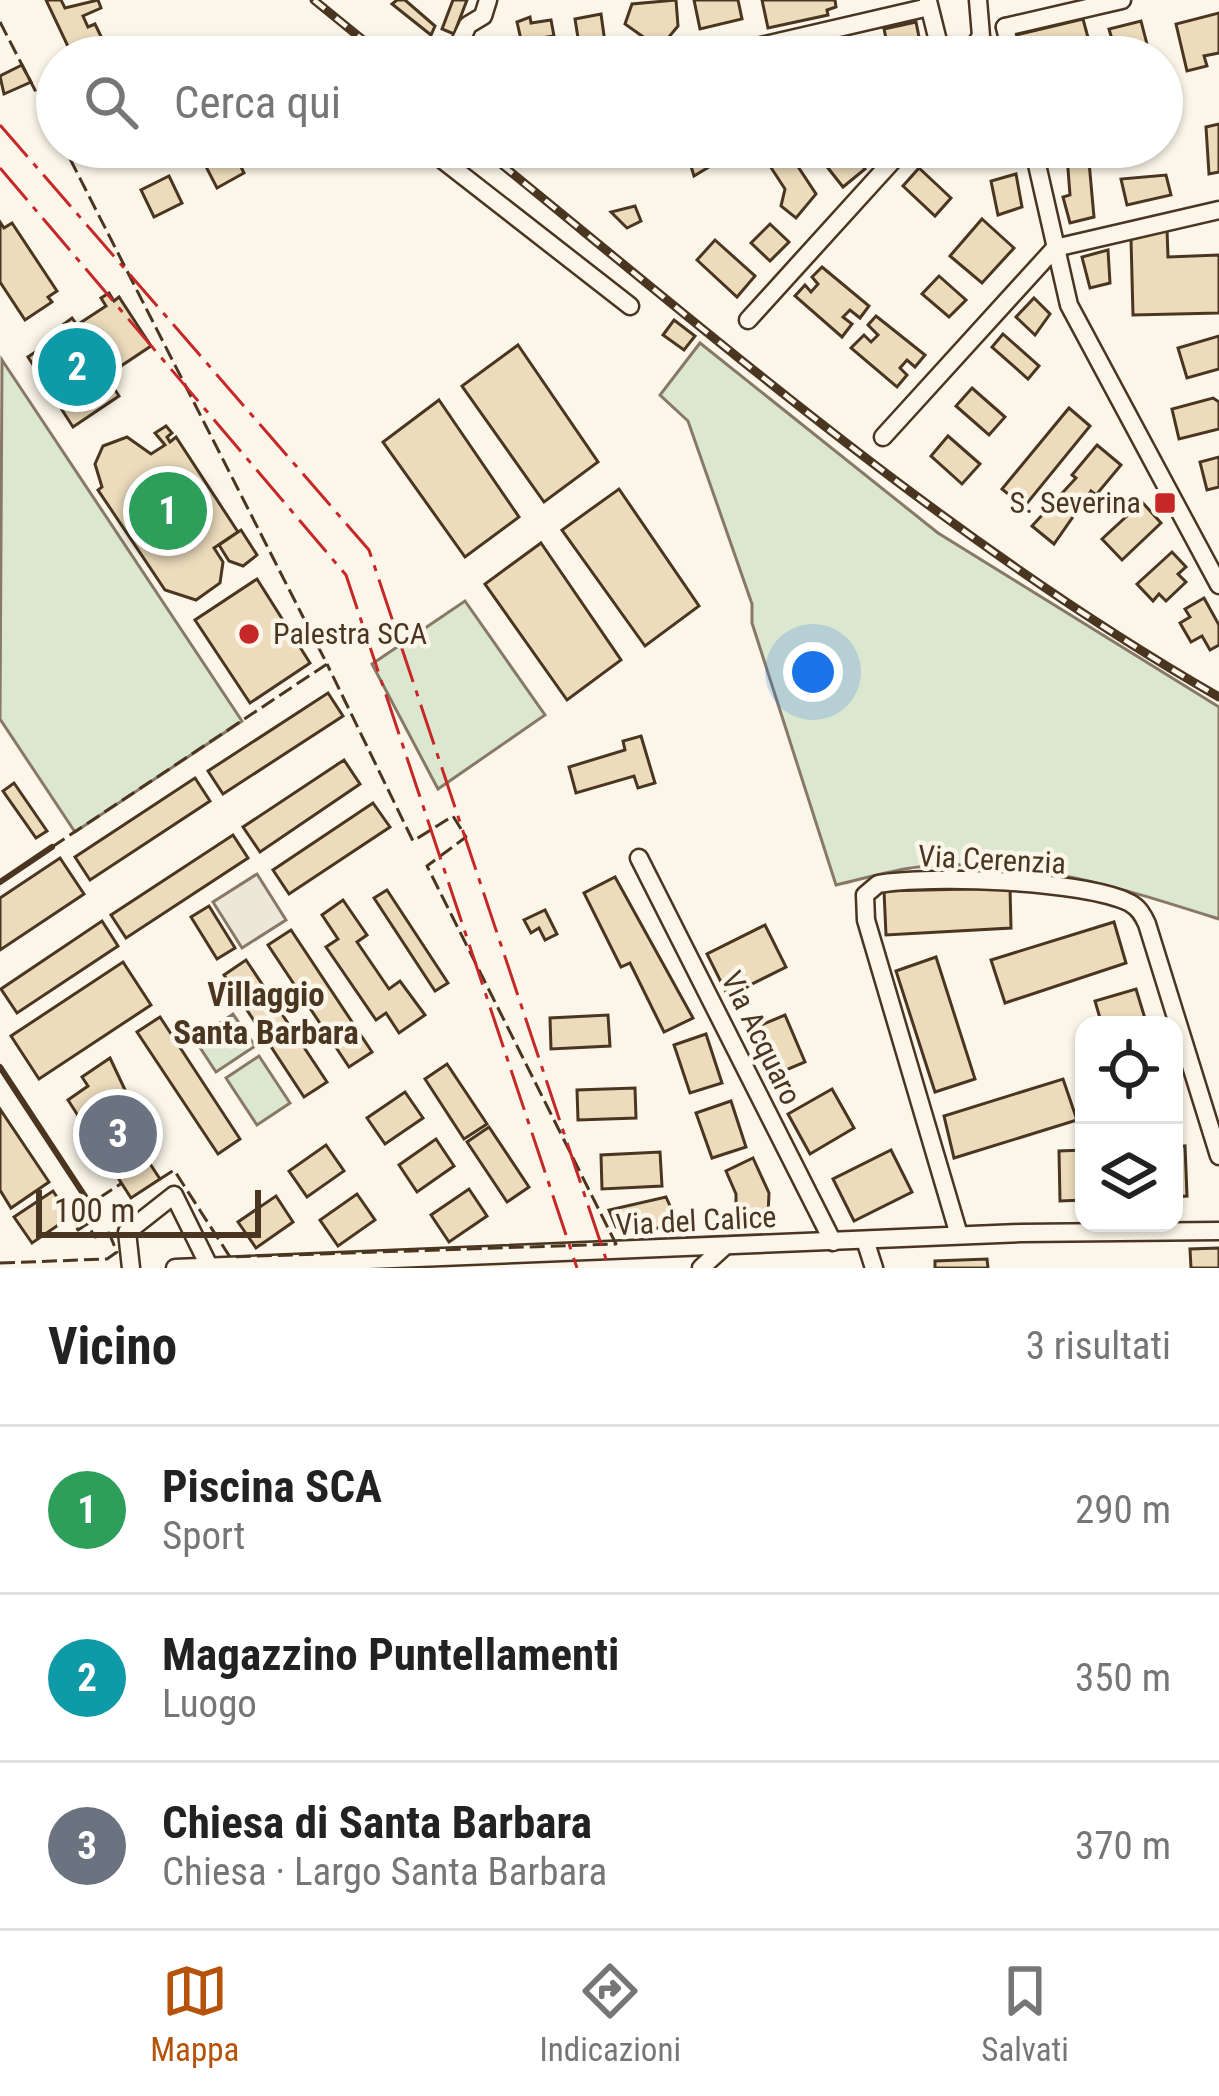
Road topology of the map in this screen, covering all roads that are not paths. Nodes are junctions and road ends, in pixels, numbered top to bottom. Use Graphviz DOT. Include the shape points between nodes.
graph roads {
  1 [pos="488,0"];
  2 [pos="1122,0"];
  3 [pos="928,4"];
  4 [pos="980,9"];
  5 [pos="1005,27"];
  6 [pos="462,36"];
  7 [pos="799,36"];
  8 [pos="936,36"];
  9 [pos="1007,36"];
  10 [pos="453,168"];
  11 [pos="886,168"];
  12 [pos="1038,168"];
  13 [pos="1219,210"];
  14 [pos="1055,248"];
  15 [pos="630,307"];
  16 [pos="748,320"];
  17 [pos="884,437"];
  18 [pos="1217,576"];
  19 [pos="640,858"];
  20 [pos="1219,1156"];
  21 [pos="1219,1231"];
  22 [pos="959,1235"];
  23 [pos="865,1240"];
  24 [pos="833,1242"];
  25 [pos="725,1246"];
  26 [pos="618,1252"];
  27 [pos="672,1256"];
  28 [pos="428,1265"];
  29 [pos="209,1267"];
  30 [pos="131,1268"];
  31 [pos="175,1268"];
  32 [pos="642,1268"];
  33 [pos="688,1268"];
  34 [pos="701,1268"];
  35 [pos="874,1268"];
  1 -- 6 [label="street"];
  2 -- 5 [label="street"];
  3 -- 7 [label="street"];
  3 -- 8 [label="street"];
  4 -- 5 [label="street"];
  5 -- 9 [label="street"];
  10 -- 15 [label="street"];
  11 -- 16 [label="street"];
  12 -- 14 [label="street"];
  13 -- 14 [label="street"];
  14 -- 17 [label="street"];
  14 -- 18 [label="street" via="1078,324"];
  19 -- 24 [label="street, Via Acquaro"];
  20 -- 22 [label="street, Via Cerenzia" via="1149,931 1133,905 1002,882 878,884 865,896 866,920"];
  21 -- 22 [label="street, Via del Calice"];
  22 -- 23 [label="street, Via del Calice"];
  23 -- 24 [label="street, Via del Calice"];
  23 -- 35 [label="street"];
  24 -- 25 [label="street, Via del Calice"];
  25 -- 27 [label="street, Via del Calice"];
  25 -- 34 [label="street"];
  26 -- 27 [label="street, Via del Calice"];
  26 -- 28 [label="street, Via del Calice"];
  26 -- 32 [label="street"];
  27 -- 33 [label="street"];
  28 -- 29 [label="street, Via del Calice"];
  29 -- 30 [label="street" via="174,1195 127,1232"];
  29 -- 31 [label="street, Via del Calice"];
}
